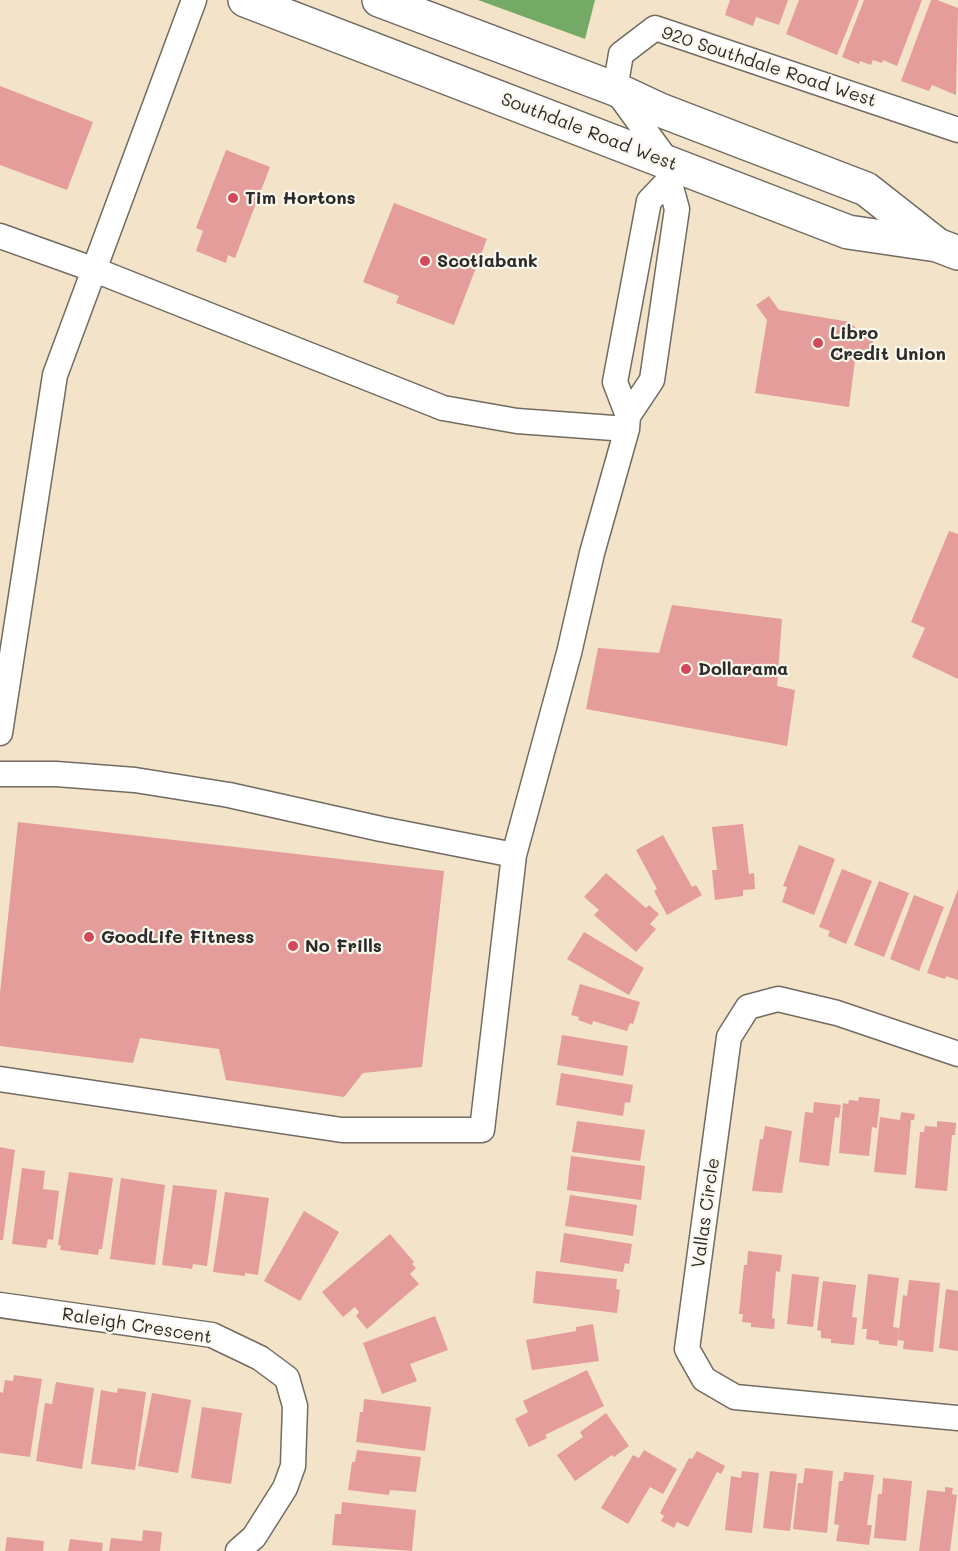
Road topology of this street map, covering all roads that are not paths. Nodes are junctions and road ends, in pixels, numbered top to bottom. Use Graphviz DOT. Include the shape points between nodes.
graph roads {
  1 [pos="194,0"];
  2 [pos="245,0"];
  3 [pos="379,0"];
  4 [pos="615,89"];
  5 [pos="958,130"];
  6 [pos="668,171"];
  7 [pos="0,236"];
  8 [pos="948,249"];
  9 [pos="95,270"];
  10 [pos="628,423"];
  11 [pos="0,733"];
  12 [pos="0,774"];
  13 [pos="514,855"];
  14 [pos="958,1054"];
  15 [pos="0,1079"];
  16 [pos="0,1305"];
  17 [pos="958,1418"];
  18 [pos="238,1551"];
  1 -- 9 [label="street"];
  2 -- 6 [label="main road, Southdale Road West"];
  3 -- 4 [label="main road, Southdale Road West"];
  4 -- 5 [label="street, 920 Southdale Road West" via="621,54 655,28"];
  4 -- 6 [label="street"];
  4 -- 8 [label="main road, Southdale Road West" via="866,189"];
  6 -- 8 [label="main road, Southdale Road West" via="848,232"];
  6 -- 10 [label="street" via="677,209 652,380"];
  6 -- 10 [label="street" via="649,201 615,382"];
  7 -- 9 [label="street"];
  9 -- 10 [label="street" via="443,408 517,421"];
  9 -- 11 [label="street" via="55,375"];
  10 -- 13 [label="street"];
  12 -- 13 [label="street" via="56,774 146,782 229,795"];
  13 -- 15 [label="street" via="482,1130 342,1130"];
  14 -- 17 [label="street, Vallas Circle" via="837,1013 778,999 748,1007 729,1037 687,1349 704,1379 735,1397"];
  16 -- 18 [label="street, Raleigh Crescent" via="212,1335 260,1358 287,1378 295,1406 292,1466 285,1488 254,1537"];
}
